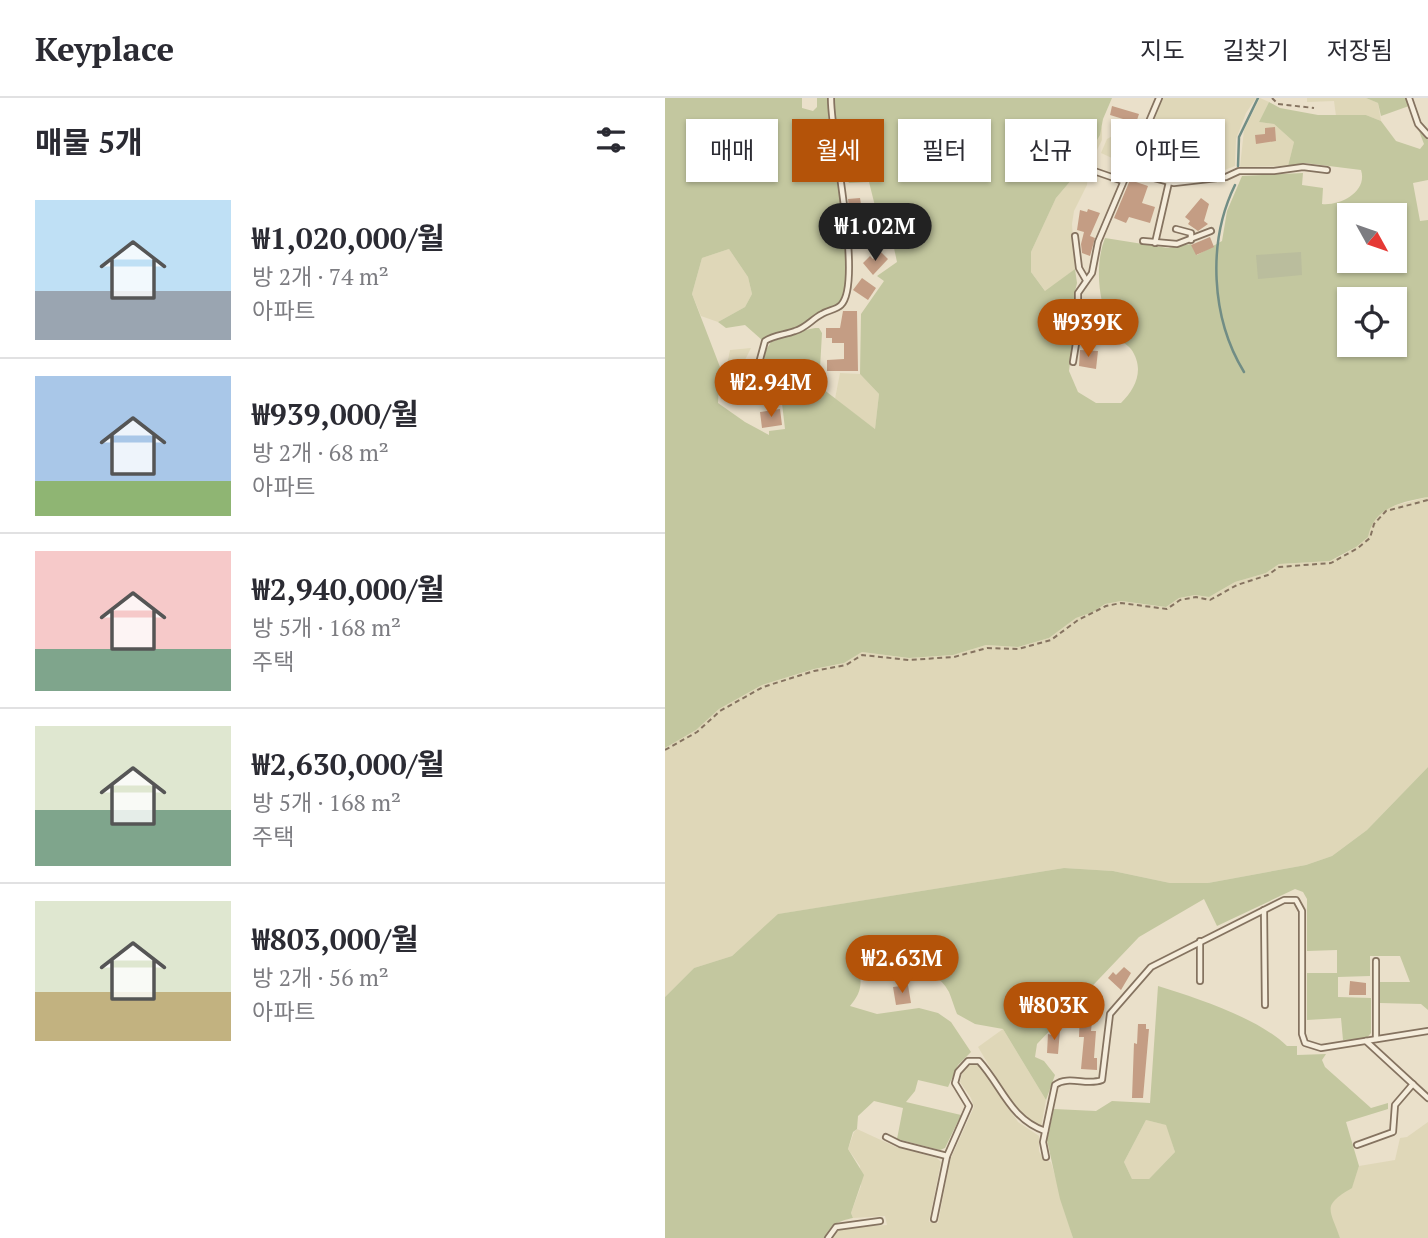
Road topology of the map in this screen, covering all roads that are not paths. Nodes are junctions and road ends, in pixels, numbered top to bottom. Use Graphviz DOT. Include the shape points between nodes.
graph roads {
  1 [pos="831,98"];
  2 [pos="1159,98"];
  3 [pos="1409,98"];
  4 [pos="1150,119"];
  5 [pos="1428,135"];
  6 [pos="1327,170"];
  7 [pos="1225,177"];
  8 [pos="1123,182"];
  9 [pos="1169,182"];
  10 [pos="1176,229"];
  11 [pos="1211,231"];
  12 [pos="1075,236"];
  13 [pos="1190,240"];
  14 [pos="1143,242"];
  15 [pos="1155,243"];
  16 [pos="1086,280"];
  17 [pos="1073,362"];
  18 [pos="754,399"];
  19 [pos="1264,910"];
  20 [pos="1200,942"];
  21 [pos="1376,961"];
  22 [pos="1200,981"];
  23 [pos="1265,1005"];
  24 [pos="1428,1031"];
  25 [pos="1376,1039"];
  26 [pos="1366,1041"];
  27 [pos="1413,1084"];
  28 [pos="1428,1098"];
  29 [pos="1045,1131"];
  30 [pos="886,1137"];
  31 [pos="1357,1145"];
  32 [pos="947,1156"];
  33 [pos="1046,1157"];
  34 [pos="934,1219"];
  35 [pos="880,1221"];
  36 [pos="828,1238"];
  1 -- 18 [label="lane" via="848,255 845,299 798,331 765,341 753,385"];
  2 -- 4 [label="lane"];
  3 -- 5 [label="lane" via="1418,124"];
  6 -- 7 [label="lane" via="1303,167"];
  8 -- 16 [label="lane"];
  9 -- 15 [label="lane"];
  10 -- 13 [label="lane" via="1191,233"];
  11 -- 13 [label="lane"];
  12 -- 16 [label="lane" via="1079,268"];
  13 -- 15 [label="lane"];
  14 -- 15 [label="lane"];
  16 -- 17 [label="lane" via="1077,300"];
  19 -- 20 [label="lane"];
  19 -- 23 [label="lane"];
  19 -- 26 [label="lane" via="1289,898 1301,908 1305,1042 1321,1048"];
  20 -- 22 [label="lane"];
  20 -- 29 [label="lane" via="1155,963 1110,1014 1104,1078 1095,1083 1058,1082"];
  21 -- 25 [label="lane"];
  24 -- 25 [label="lane"];
  25 -- 26 [label="lane"];
  26 -- 27 [label="lane"];
  27 -- 28 [label="lane"];
  27 -- 31 [label="lane" via="1395,1105 1393,1132"];
  29 -- 32 [label="lane" via="1016,1114 985,1068 972,1059 955,1078 969,1106"];
  29 -- 33 [label="lane"];
  30 -- 32 [label="lane"];
  32 -- 34 [label="lane"];
  35 -- 36 [label="lane" via="836,1227"];
}
